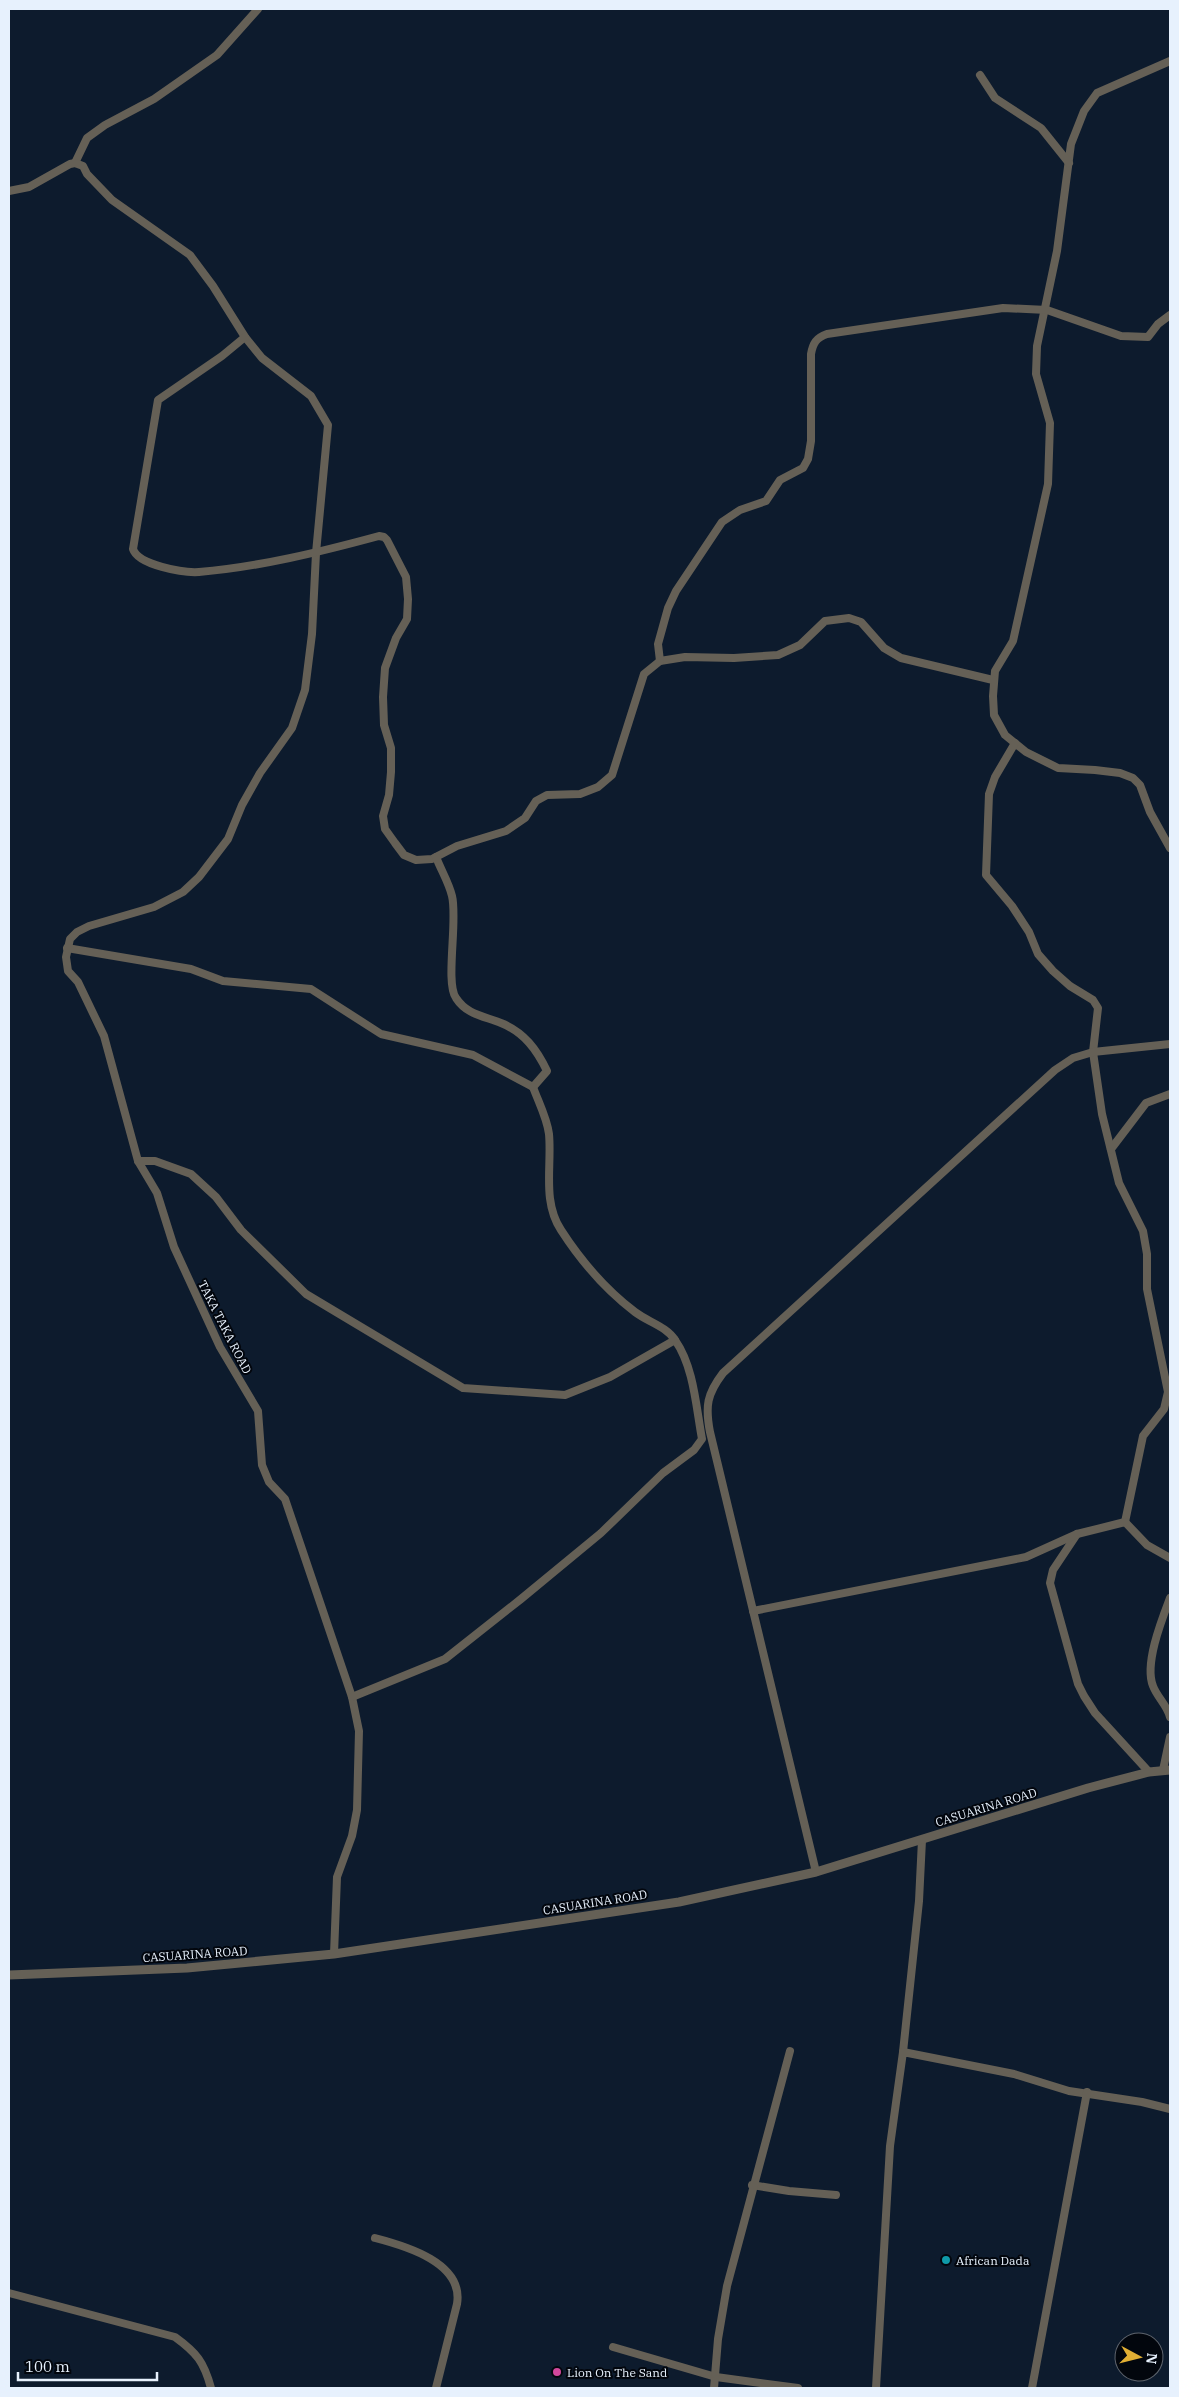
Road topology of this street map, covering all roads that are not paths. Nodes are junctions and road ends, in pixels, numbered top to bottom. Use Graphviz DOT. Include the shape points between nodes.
graph roads {
  1 [pos="258,9"];
  2 [pos="1170,61"];
  3 [pos="980,75"];
  4 [pos="75,163"];
  5 [pos="1069,163"];
  6 [pos="9,191"];
  7 [pos="1047,310"];
  8 [pos="1170,315"];
  9 [pos="245,337"];
  10 [pos="316,553"];
  11 [pos="660,661"];
  12 [pos="994,680"];
  13 [pos="1015,742"];
  14 [pos="1170,848"];
  15 [pos="436,857"];
  16 [pos="67,948"];
  17 [pos="1170,1044"];
  18 [pos="1093,1052"];
  19 [pos="533,1087"];
  20 [pos="1170,1094"];
  21 [pos="1111,1149"];
  22 [pos="138,1161"];
  23 [pos="675,1340"];
  24 [pos="707,1419"];
  25 [pos="702,1438"];
  26 [pos="1125,1522"];
  27 [pos="1077,1534"];
  28 [pos="1170,1558"];
  29 [pos="1170,1598"];
  30 [pos="753,1611"];
  31 [pos="352,1697"];
  32 [pos="1170,1717"];
  33 [pos="1170,1737"];
  34 [pos="1167,1770"];
  35 [pos="1149,1772"];
  36 [pos="922,1840"];
  37 [pos="816,1872"];
  38 [pos="334,1954"];
  39 [pos="9,1975"];
  40 [pos="790,2051"];
  41 [pos="902,2052"];
  42 [pos="1087,2092"];
  43 [pos="1170,2109"];
  44 [pos="752,2185"];
  45 [pos="836,2195"];
  46 [pos="375,2238"];
  47 [pos="9,2293"];
  48 [pos="613,2347"];
  49 [pos="716,2376"];
  50 [pos="211,2388"];
  51 [pos="436,2388"];
  52 [pos="714,2388"];
  53 [pos="798,2388"];
  54 [pos="876,2388"];
  55 [pos="1032,2388"];
  1 -- 4 [label="street" via="217,55 154,99 104,125 87,138"];
  2 -- 5 [label="street" via="1098,93 1090,100 1071,144"];
  3 -- 5 [label="street" via="995,98 1041,128"];
  4 -- 6 [label="street" via="29,188"];
  4 -- 9 [label="street" via="83,166 112,200 190,255"];
  5 -- 7 [label="street"];
  7 -- 8 [label="street" via="1121,336 1148,337"];
  7 -- 11 [label="street" via="1003,308 818,337 811,354 808,459 803,468 780,480 766,501 740,510 722,522 668,608 658,644"];
  7 -- 12 [label="street" via="1040,330 1036,374 1050,423 1048,484 1014,641 995,671"];
  9 -- 10 [label="street" via="262,358 311,396 328,425"];
  9 -- 10 [label="street" via="158,400 133,549 138,557 156,565 197,572"];
  10 -- 15 [label="street" via="384,537 406,577 407,619 385,668 382,697 384,725 391,748 389,795 383,816 385,830 404,854 416,860"];
  10 -- 16 [label="street" via="305,690 292,728 260,773 228,839 214,860 183,892 154,907 77,932"];
  11 -- 12 [label="street" via="685,657 778,655 800,645 825,622 849,618 861,622 884,648 900,658"];
  11 -- 15 [label="street" via="644,674 612,774 598,787 580,794 547,795 536,801 525,818 506,831 457,846"];
  12 -- 13 [label="street" via="994,715 1004,735"];
  13 -- 14 [label="street" via="1026,752 1058,768 1120,773 1132,778 1140,785 1150,812"];
  13 -- 18 [label="street" via="989,794 986,875 1012,906 1048,966 1096,1003 1098,1014"];
  15 -- 19 [label="street" via="452,897 451,986 455,998 472,1014 502,1023 536,1048 547,1071"];
  16 -- 19 [label="street" via="191,968 222,981 311,990 381,1034 473,1055"];
  16 -- 22 [label="street, TAKA TAKA ROAD" via="68,971 78,982 104,1036"];
  17 -- 18 [label="street"];
  18 -- 21 [label="street"];
  18 -- 24 [label="street" via="1073,1058 1055,1070 723,1373 711,1389"];
  19 -- 23 [label="street" via="549,1132 549,1195 560,1229 593,1273 612,1292 636,1313 664,1328"];
  20 -- 21 [label="street" via="1146,1103"];
  21 -- 26 [label="street" via="1119,1183 1143,1231 1148,1289 1168,1392 1164,1409 1143,1436"];
  22 -- 23 [label="street" via="155,1161 191,1174 216,1198 241,1230 306,1294 463,1388 565,1395 610,1377"];
  22 -- 31 [label="street, TAKA TAKA ROAD" via="157,1193 174,1247 220,1347 258,1411 262,1465 270,1482 285,1499"];
  23 -- 25 [label="street" via="688,1365"];
  24 -- 25 [label="street"];
  24 -- 30 [label="street"];
  25 -- 31 [label="street" via="694,1450 663,1472 601,1533 445,1659"];
  26 -- 27 [label="street"];
  26 -- 28 [label="street" via="1146,1545"];
  27 -- 30 [label="street" via="1026,1556"];
  27 -- 35 [label="street" via="1053,1570 1050,1583 1078,1684 1096,1713"];
  29 -- 32 [label="street" via="1151,1673 1153,1686"];
  30 -- 37 [label="street"];
  31 -- 38 [label="street, TAKA TAKA ROAD" via="359,1731 357,1810 352,1836 337,1876"];
  33 -- 34 [label="street"];
  34 -- 35 [label="street, CASUARINA ROAD"];
  35 -- 36 [label="street, CASUARINA ROAD" via="1070,1793"];
  36 -- 37 [label="street, CASUARINA ROAD"];
  36 -- 41 [label="street"];
  37 -- 38 [label="street, CASUARINA ROAD" via="679,1902"];
  38 -- 39 [label="street, CASUARINA ROAD" via="186,1968"];
  40 -- 44 [label="street"];
  41 -- 42 [label="street" via="1014,2074 1069,2091"];
  41 -- 54 [label="street" via="890,2146"];
  42 -- 43 [label="street"];
  42 -- 55 [label="street"];
  44 -- 45 [label="street"];
  44 -- 49 [label="street" via="727,2286 718,2339"];
  46 -- 51 [label="street" via="427,2257 451,2276 459,2292"];
  47 -- 50 [label="street" via="175,2337 193,2350 206,2367"];
  48 -- 49 [label="street"];
  49 -- 52 [label="street"];
  49 -- 53 [label="street"];
}
